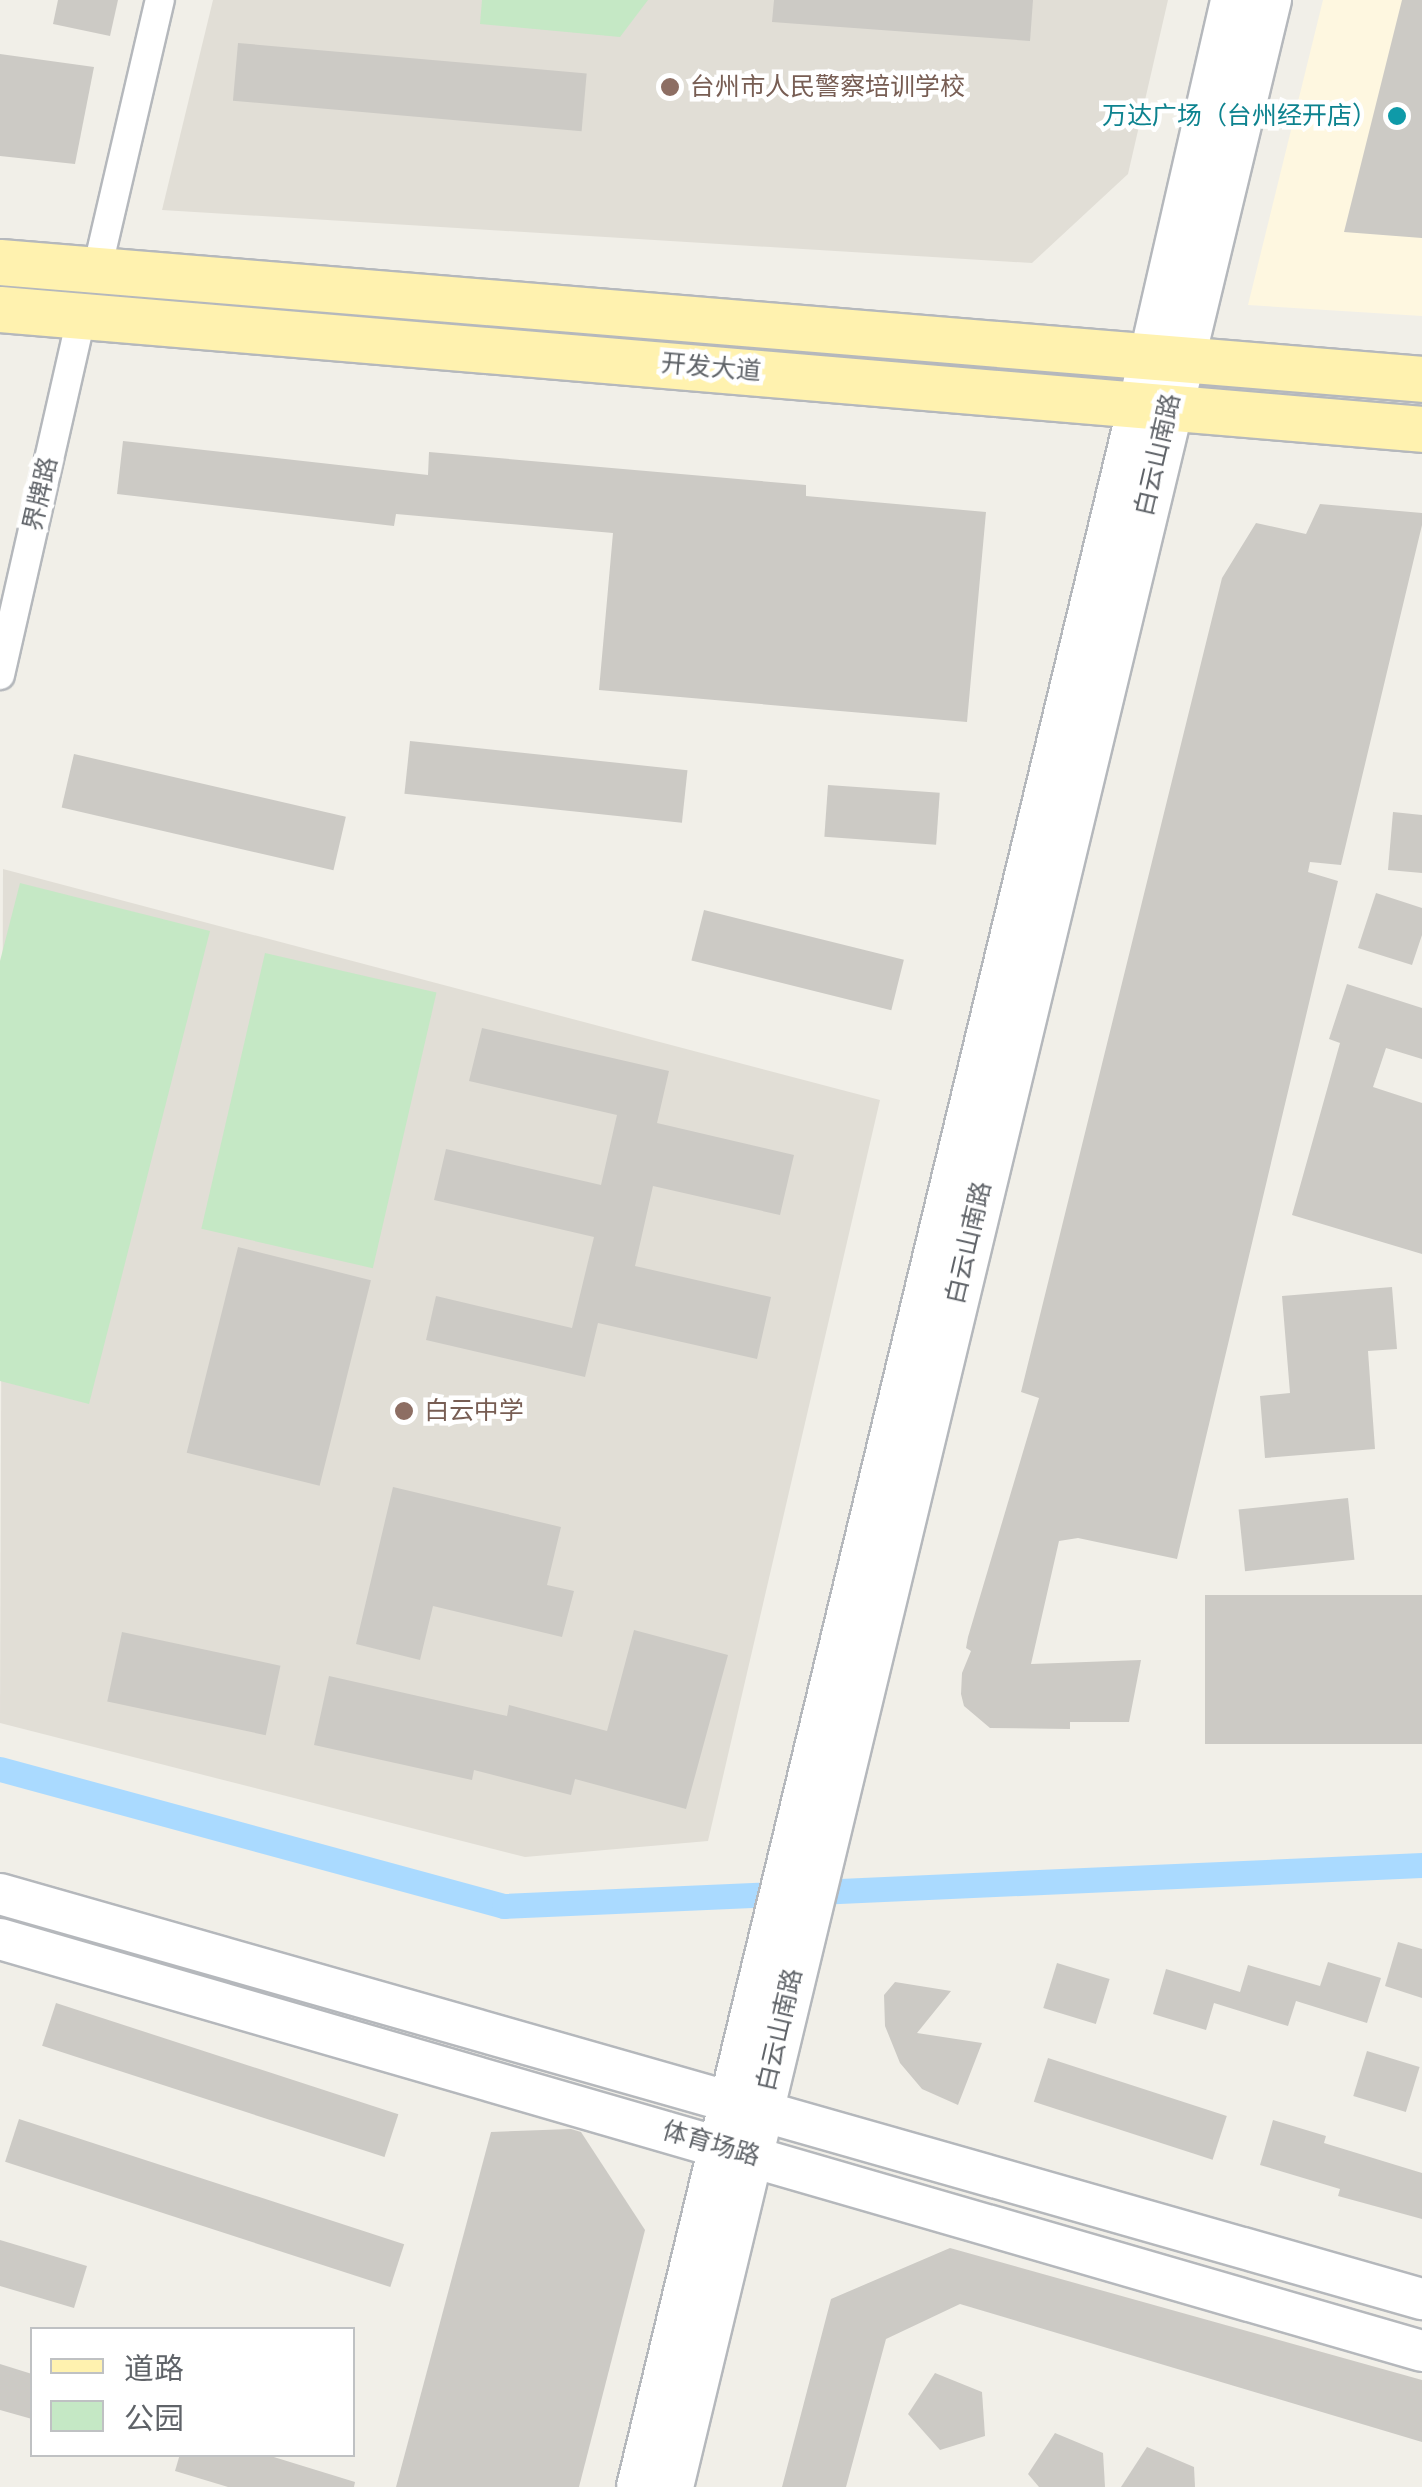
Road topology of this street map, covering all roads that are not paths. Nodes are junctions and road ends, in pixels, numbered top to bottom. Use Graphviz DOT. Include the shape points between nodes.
graph roads {
  1 [pos="160,0"];
  2 [pos="1230,0"];
  3 [pos="1271,0"];
  4 [pos="0,262"];
  5 [pos="97,270"];
  6 [pos="0,308"];
  7 [pos="82,313"];
  8 [pos="1165,360"];
  9 [pos="1422,379"];
  10 [pos="1153,409"];
  11 [pos="1422,429"];
  12 [pos="0,675"];
  13 [pos="0,1894"];
  14 [pos="0,1938"];
  15 [pos="745,2106"];
  16 [pos="735,2150"];
  17 [pos="1422,2299"];
  18 [pos="1422,2351"];
  19 [pos="636,2487"];
  20 [pos="673,2487"];
  1 -- 5 [label="street"];
  2 -- 8 [label="main road, 白云山南路"];
  3 -- 8 [label="main road, 白云山南路"];
  4 -- 5 [label="main road, 开发大道"];
  5 -- 8 [label="main road, 开发大道"];
  6 -- 7 [label="main road, 开发大道"];
  7 -- 10 [label="main road, 开发大道"];
  7 -- 12 [label="street, 界牌路"];
  8 -- 9 [label="main road, 开发大道"];
  8 -- 10 [label="main road, 白云山南路"];
  10 -- 11 [label="main road, 开发大道"];
  10 -- 15 [label="main road, 白云山南路"];
  13 -- 15 [label="main road, 体育场路"];
  14 -- 16 [label="main road, 体育场路"];
  15 -- 16 [label="main road, 白云山南路"];
  15 -- 17 [label="main road, 体育场路"];
  16 -- 18 [label="main road, 体育场路"];
  16 -- 19 [label="main road, 白云山南路"];
  16 -- 20 [label="main road, 白云山南路"];
}
